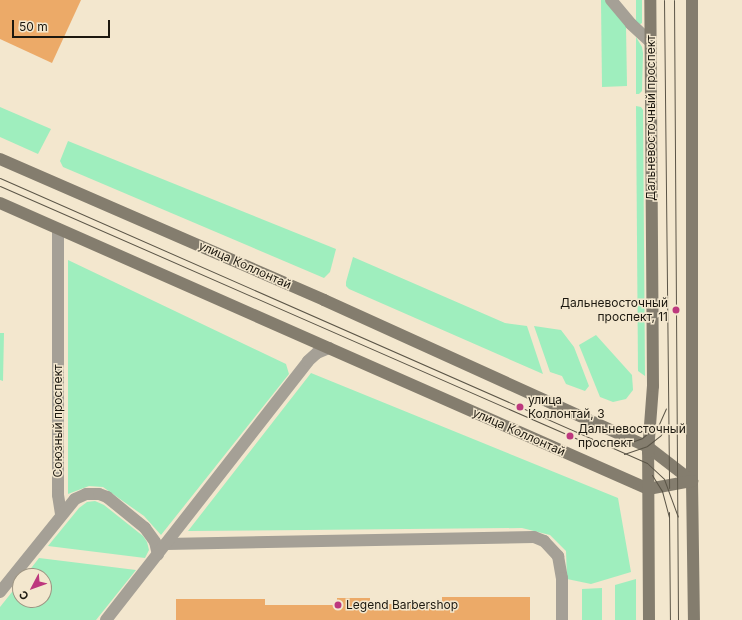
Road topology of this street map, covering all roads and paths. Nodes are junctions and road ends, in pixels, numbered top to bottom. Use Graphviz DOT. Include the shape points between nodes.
graph roads {
  1 [pos="611,0"];
  2 [pos="650,0"];
  3 [pos="692,0"];
  4 [pos="650,42"];
  5 [pos="0,158"];
  6 [pos="0,203"];
  7 [pos="58,229"];
  8 [pos="329,348"];
  9 [pos="648,447"];
  10 [pos="692,481"];
  11 [pos="648,489"];
  12 [pos="61,515"];
  13 [pos="166,544"];
  14 [pos="158,556"];
  15 [pos="0,592"];
  16 [pos="106,620"];
  17 [pos="562,620"];
  18 [pos="649,620"];
  19 [pos="694,620"];
  1 -- 4 [label="street"];
  2 -- 4 [label="main road, Дальневосточный проспект"];
  3 -- 10 [label="main road"];
  4 -- 9 [label="main road, Дальневосточный проспект" via="653,386"];
  5 -- 9 [label="main road, улица Коллонтай" via="324,300"];
  6 -- 7 [label="main road, улица Коллонтай"];
  7 -- 8 [label="main road, улица Коллонтай"];
  7 -- 12 [label="street, Союзный проспект" via="58,495"];
  8 -- 11 [label="main road, улица Коллонтай"];
  8 -- 13 [label="street" via="308,361"];
  9 -- 10 [label="main road, улица Коллонтай"];
  9 -- 11 [label="main road, Дальневосточный проспект"];
  10 -- 11 [label="main road"];
  10 -- 19 [label="main road"];
  11 -- 18 [label="main road, Дальневосточный проспект"];
  12 -- 14 [label="street" via="75,499 86,494 107,497 145,528 154,542"];
  12 -- 15 [label="street"];
  13 -- 14 [label="street"];
  13 -- 17 [label="street" via="534,537 548,544 558,556 562,587"];
  14 -- 16 [label="street"];
}
